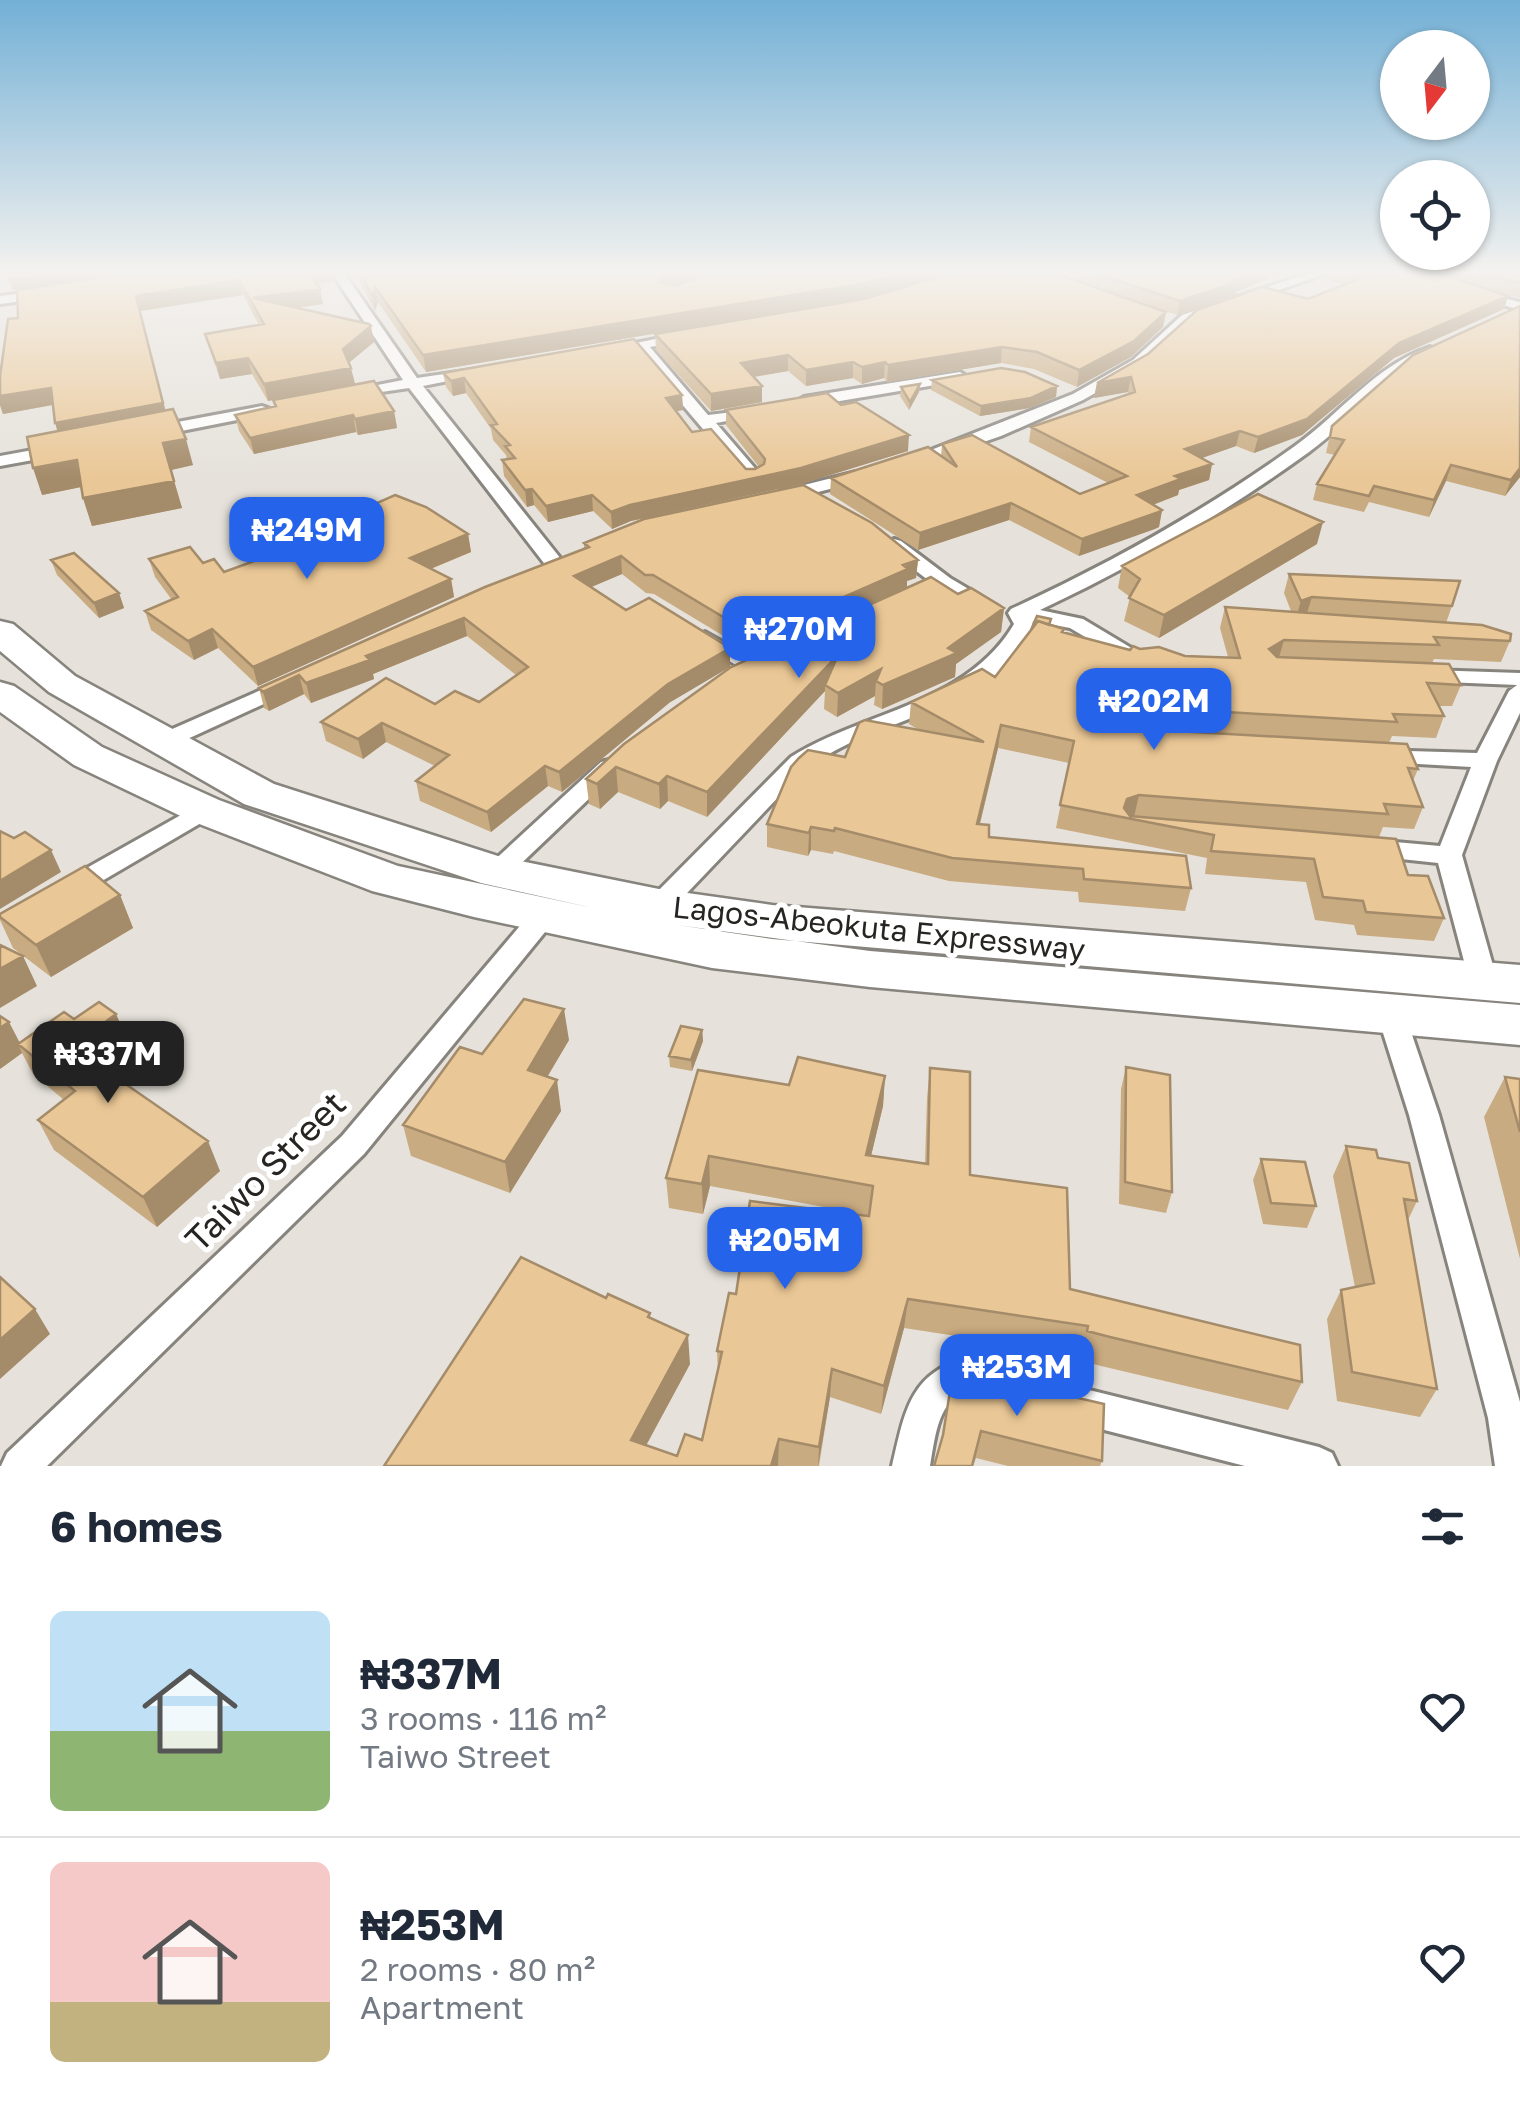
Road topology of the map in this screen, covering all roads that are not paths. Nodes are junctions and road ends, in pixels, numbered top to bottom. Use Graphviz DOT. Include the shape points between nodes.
graph roads {
  1 [pos="384,341"];
  2 [pos="656,341"];
  3 [pos="1153,341"];
  4 [pos="1451,341"];
  5 [pos="640,344"];
  6 [pos="598,352"];
  7 [pos="486,370"];
  8 [pos="982,374"];
  9 [pos="412,382"];
  10 [pos="334,397"];
  11 [pos="780,407"];
  12 [pos="275,408"];
  13 [pos="762,410"];
  14 [pos="706,420"];
  15 [pos="138,435"];
  16 [pos="78,446"];
  17 [pos="0,461"];
  18 [pos="754,478"];
  19 [pos="806,492"];
  20 [pos="772,498"];
  21 [pos="835,508"];
  22 [pos="878,534"];
  23 [pos="553,564"];
  24 [pos="1018,613"];
  25 [pos="686,626"];
  26 [pos="0,632"];
  27 [pos="1143,663"];
  28 [pos="1400,675"];
  29 [pos="304,677"];
  30 [pos="1520,679"];
  31 [pos="721,683"];
  32 [pos="1520,691"];
  33 [pos="0,694"];
  34 [pos="162,742"];
  35 [pos="630,750"];
  36 [pos="1367,754"];
  37 [pos="1484,761"];
  38 [pos="204,810"];
  39 [pos="1350,847"];
  40 [pos="1449,855"];
  41 [pos="497,872"];
  42 [pos="51,900"];
  43 [pos="659,906"];
  44 [pos="545,914"];
  45 [pos="1501,982"];
  46 [pos="1390,1014"];
  47 [pos="1520,1025"];
  48 [pos="1011,1387"];
  49 [pos="1049,1398"];
  50 [pos="20,1466"];
  51 [pos="911,1466"];
  52 [pos="1320,1466"];
  53 [pos="1514,1466"];
  1 -- 9 [label="street"];
  2 -- 5 [label="street"];
  3 -- 19 [label="street" via="1138,363 996,433"];
  4 -- 24 [label="street" via="1382,377 1334,426 1186,526"];
  5 -- 6 [label="street"];
  5 -- 14 [label="street"];
  7 -- 9 [label="street"];
  8 -- 11 [label="street"];
  9 -- 10 [label="street"];
  9 -- 23 [label="street"];
  12 -- 15 [label="street"];
  13 -- 14 [label="street"];
  14 -- 18 [label="street"];
  16 -- 17 [label="street"];
  19 -- 20 [label="street"];
  19 -- 21 [label="street"];
  22 -- 24 [label="street" via="934,586"];
  24 -- 27 [label="street" via="1076,624"];
  24 -- 43 [label="street" via="1024,624 1004,658 968,686 799,762"];
  25 -- 31 [label="street" via="760,664"];
  26 -- 34 [label="highway, Lagos-Abeokuta Expressway" via="62,684"];
  28 -- 30 [label="street"];
  29 -- 34 [label="street"];
  32 -- 37 [label="street"];
  33 -- 38 [label="highway, Lagos-Abeokuta Expressway" via="88,756"];
  34 -- 41 [label="highway, Lagos-Abeokuta Expressway" via="259,794"];
  35 -- 41 [label="street"];
  36 -- 37 [label="street"];
  37 -- 40 [label="street"];
  38 -- 42 [label="street"];
  38 -- 44 [label="highway, Lagos-Abeokuta Expressway" via="388,880"];
  39 -- 40 [label="street"];
  40 -- 45 [label="street"];
  41 -- 43 [label="highway, Lagos-Abeokuta Expressway"];
  43 -- 45 [label="highway, Lagos-Abeokuta Expressway" via="858,931"];
  44 -- 46 [label="highway, Lagos-Abeokuta Expressway" via="712,950 850,967"];
  44 -- 50 [label="street, Taiwo Street" via="353,1145"];
  46 -- 47 [label="highway, Lagos-Abeokuta Expressway"];
  46 -- 53 [label="street" via="1424,1115"];
  48 -- 51 [label="street" via="973,1377 940,1386 926,1403"];
  49 -- 52 [label="street"];
}
